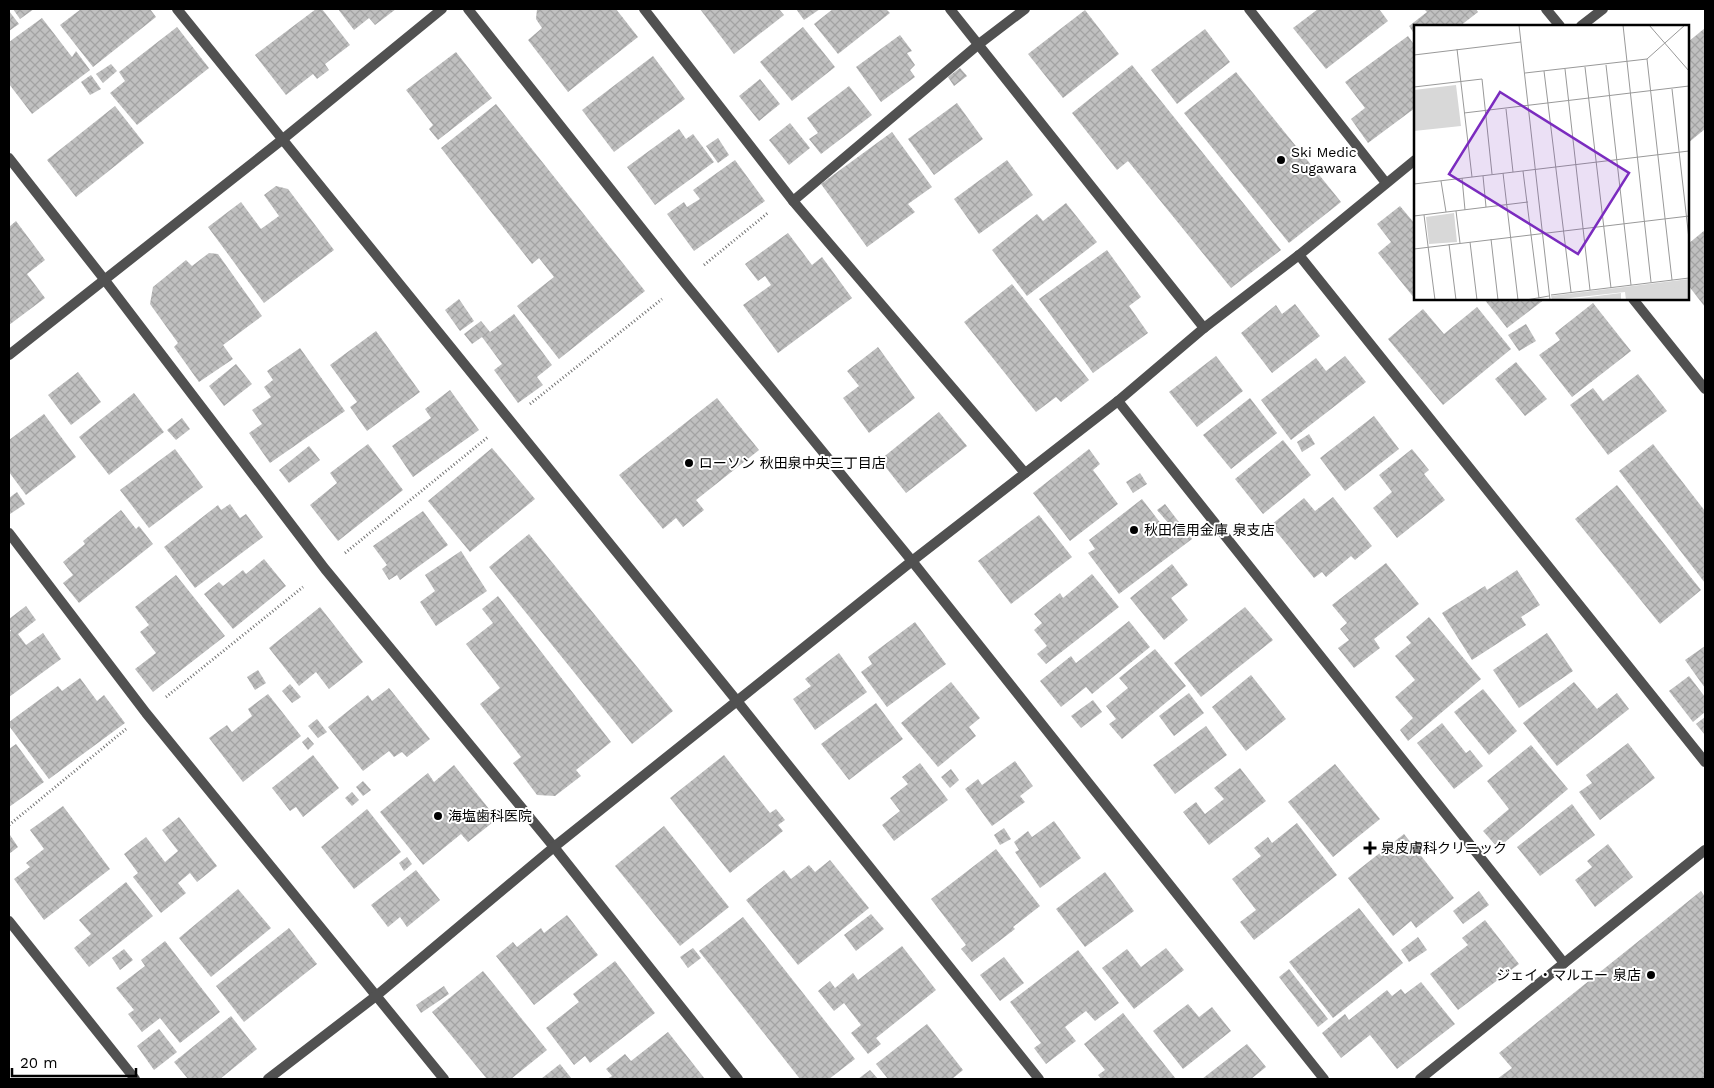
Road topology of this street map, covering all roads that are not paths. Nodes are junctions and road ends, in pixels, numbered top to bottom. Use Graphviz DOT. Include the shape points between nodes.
graph roads {
  1 [pos="177,9"];
  2 [pos="442,9"];
  3 [pos="468,9"];
  4 [pos="644,9"];
  5 [pos="950,9"];
  6 [pos="1025,9"];
  7 [pos="1249,9"];
  8 [pos="1546,9"];
  9 [pos="1603,9"];
  10 [pos="1559,25"];
  11 [pos="1582,25"];
  12 [pos="979,44"];
  13 [pos="283,139"];
  14 [pos="9,158"];
  15 [pos="1414,161"];
  16 [pos="1386,183"];
  17 [pos="791,198"];
  18 [pos="1299,254"];
  19 [pos="104,279"];
  20 [pos="1634,300"];
  21 [pos="1204,328"];
  22 [pos="9,355"];
  23 [pos="1705,389"];
  24 [pos="1118,401"];
  25 [pos="1025,473"];
  26 [pos="9,533"];
  27 [pos="912,561"];
  28 [pos="737,701"];
  29 [pos="1705,762"];
  30 [pos="554,847"];
  31 [pos="1705,850"];
  32 [pos="9,921"];
  33 [pos="1564,963"];
  34 [pos="376,996"];
  35 [pos="135,1079"];
  36 [pos="268,1079"];
  37 [pos="444,1079"];
  38 [pos="738,1079"];
  39 [pos="1039,1079"];
  40 [pos="1324,1079"];
  41 [pos="1420,1079"];
  1 -- 13 [label="street"];
  2 -- 13 [label="street"];
  3 -- 27 [label="street" via="684,282"];
  4 -- 17 [label="street"];
  5 -- 12 [label="street"];
  6 -- 12 [label="street"];
  7 -- 16 [label="street"];
  8 -- 10 [label="street"];
  9 -- 11 [label="street"];
  12 -- 17 [label="street"];
  12 -- 21 [label="street"];
  13 -- 19 [label="street"];
  13 -- 28 [label="street"];
  14 -- 19 [label="street"];
  15 -- 16 [label="street"];
  16 -- 18 [label="street"];
  17 -- 25 [label="street"];
  18 -- 21 [label="street"];
  18 -- 29 [label="street"];
  19 -- 22 [label="street"];
  19 -- 30 [label="street" via="325,569"];
  20 -- 23 [label="street"];
  21 -- 24 [label="street"];
  24 -- 25 [label="street"];
  24 -- 33 [label="street"];
  25 -- 27 [label="street"];
  26 -- 34 [label="street" via="146,713"];
  27 -- 28 [label="street"];
  27 -- 40 [label="street"];
  28 -- 30 [label="street"];
  28 -- 39 [label="street"];
  30 -- 34 [label="street"];
  30 -- 38 [label="street"];
  31 -- 33 [label="street"];
  32 -- 35 [label="street"];
  33 -- 41 [label="street"];
  34 -- 36 [label="street"];
  34 -- 37 [label="street"];
}
